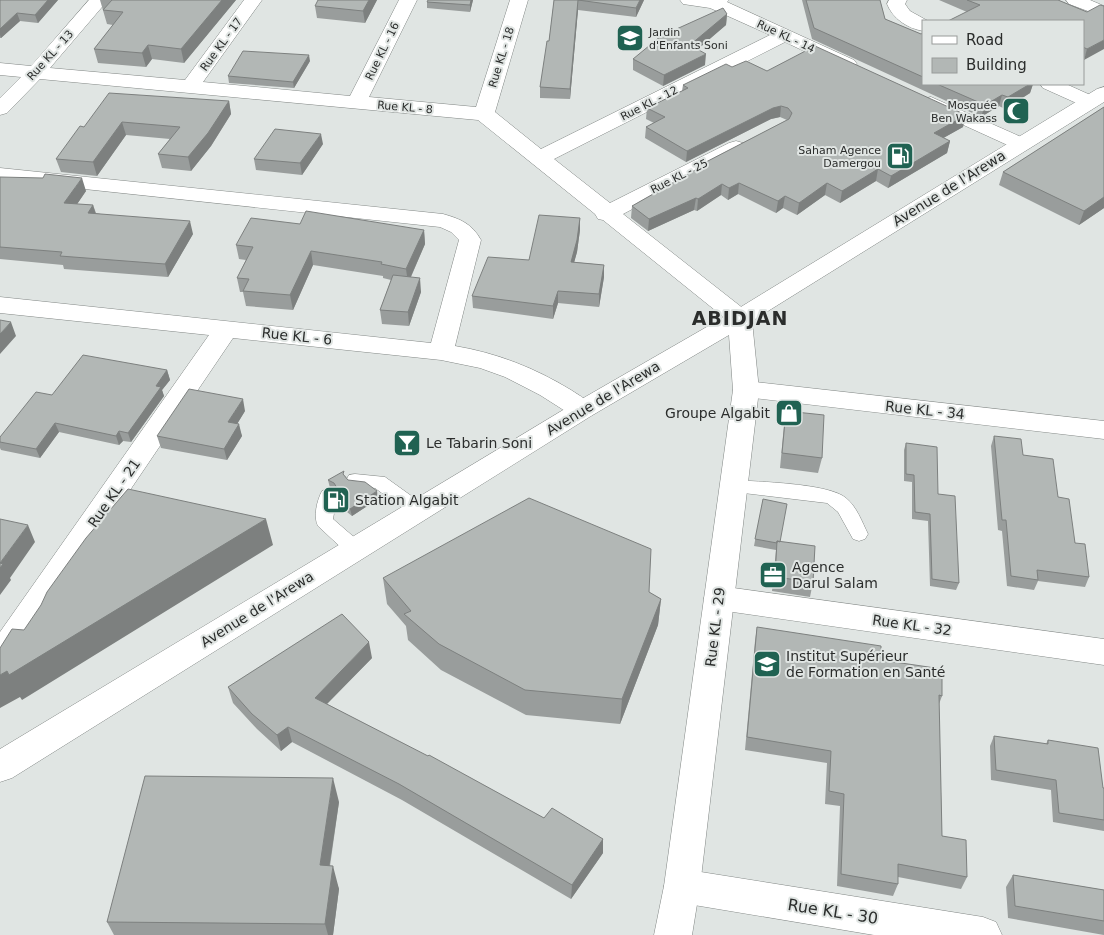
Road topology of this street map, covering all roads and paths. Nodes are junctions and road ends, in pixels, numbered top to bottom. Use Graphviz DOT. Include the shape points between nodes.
graph roads {
  1 [pos="99,0"];
  2 [pos="253,0"];
  3 [pos="408,0"];
  4 [pos="519,0"];
  5 [pos="689,0"];
  6 [pos="898,0"];
  7 [pos="1076,0"];
  8 [pos="717,2"];
  9 [pos="1104,12"];
  10 [pos="922,26"];
  11 [pos="784,35"];
  12 [pos="0,68"];
  13 [pos="37,71"];
  14 [pos="864,72"];
  15 [pos="1053,85"];
  16 [pos="190,87"];
  17 [pos="917,96"];
  18 [pos="1097,98"];
  19 [pos="357,102"];
  20 [pos="0,109"];
  21 [pos="484,114"];
  22 [pos="753,138"];
  23 [pos="1021,144"];
  24 [pos="540,158"];
  25 [pos="0,174"];
  26 [pos="606,214"];
  27 [pos="0,305"];
  28 [pos="740,318"];
  29 [pos="228,328"];
  30 [pos="441,352"];
  31 [pos="746,390"];
  32 [pos="582,410"];
  33 [pos="1104,430"];
  34 [pos="355,480"];
  35 [pos="733,486"];
  36 [pos="328,496"];
  37 [pos="418,510"];
  38 [pos="859,534"];
  39 [pos="355,549"];
  40 [pos="719,598"];
  41 [pos="1104,652"];
  42 [pos="0,657"];
  43 [pos="0,767"];
  44 [pos="682,886"];
  45 [pos="673,935"];
  46 [pos="983,935"];
  1 -- 13 [label="street, Rue KL - 13"];
  2 -- 16 [label="street, Rue KL - 17"];
  3 -- 19 [label="street, Rue KL - 16"];
  4 -- 21 [label="street, Rue KL - 18"];
  5 -- 8 [label="street, Rue KL - 14"];
  6 -- 10 [label="street" via="898,12"];
  7 -- 9 [label="street"];
  8 -- 11 [label="street, Rue KL - 14"];
  11 -- 14 [label="street, Rue KL - 14"];
  11 -- 24 [label="street, Rue KL - 12"];
  12 -- 13 [label="street, Rue KL - 8"];
  13 -- 16 [label="street, Rue KL - 8"];
  13 -- 20 [label="street, Rue KL - 13"];
  15 -- 18 [label="street"];
  16 -- 19 [label="street, Rue KL - 8"];
  17 -- 23 [label="street"];
  18 -- 23 [label="street, Avenue de l'Arewa"];
  19 -- 21 [label="street, Rue KL - 8"];
  21 -- 24 [label="street"];
  22 -- 26 [label="street, Rue KL - 25"];
  23 -- 28 [label="street, Avenue de l'Arewa"];
  24 -- 26 [label="street"];
  25 -- 30 [label="street" via="455,224 465,230 470,240"];
  26 -- 28 [label="street"];
  27 -- 29 [label="street, Rue KL - 6"];
  28 -- 31 [label="street, Rue KL - 29"];
  28 -- 32 [label="street, Avenue de l'Arewa"];
  29 -- 30 [label="street, Rue KL - 6"];
  29 -- 42 [label="street, Rue KL - 21"];
  30 -- 32 [label="street, Rue KL - 6" via="490,362 520,374 555,391"];
  31 -- 33 [label="street, Rue KL - 34"];
  31 -- 35 [label="street, Rue KL - 29"];
  32 -- 37 [label="street, Avenue de l'Arewa"];
  34 -- 37 [label="lane" via="379,482"];
  35 -- 38 [label="lane" via="812,494 837,500 847,510"];
  35 -- 40 [label="street, Rue KL - 29"];
  36 -- 39 [label="lane" via="324,521"];
  37 -- 39 [label="street, Avenue de l'Arewa"];
  39 -- 43 [label="street, Avenue de l'Arewa"];
  40 -- 41 [label="street, Rue KL - 32"];
  40 -- 44 [label="street, Rue KL - 29"];
  44 -- 45 [label="street, Rue KL - 29"];
  44 -- 46 [label="street, Rue KL - 30"];
}
